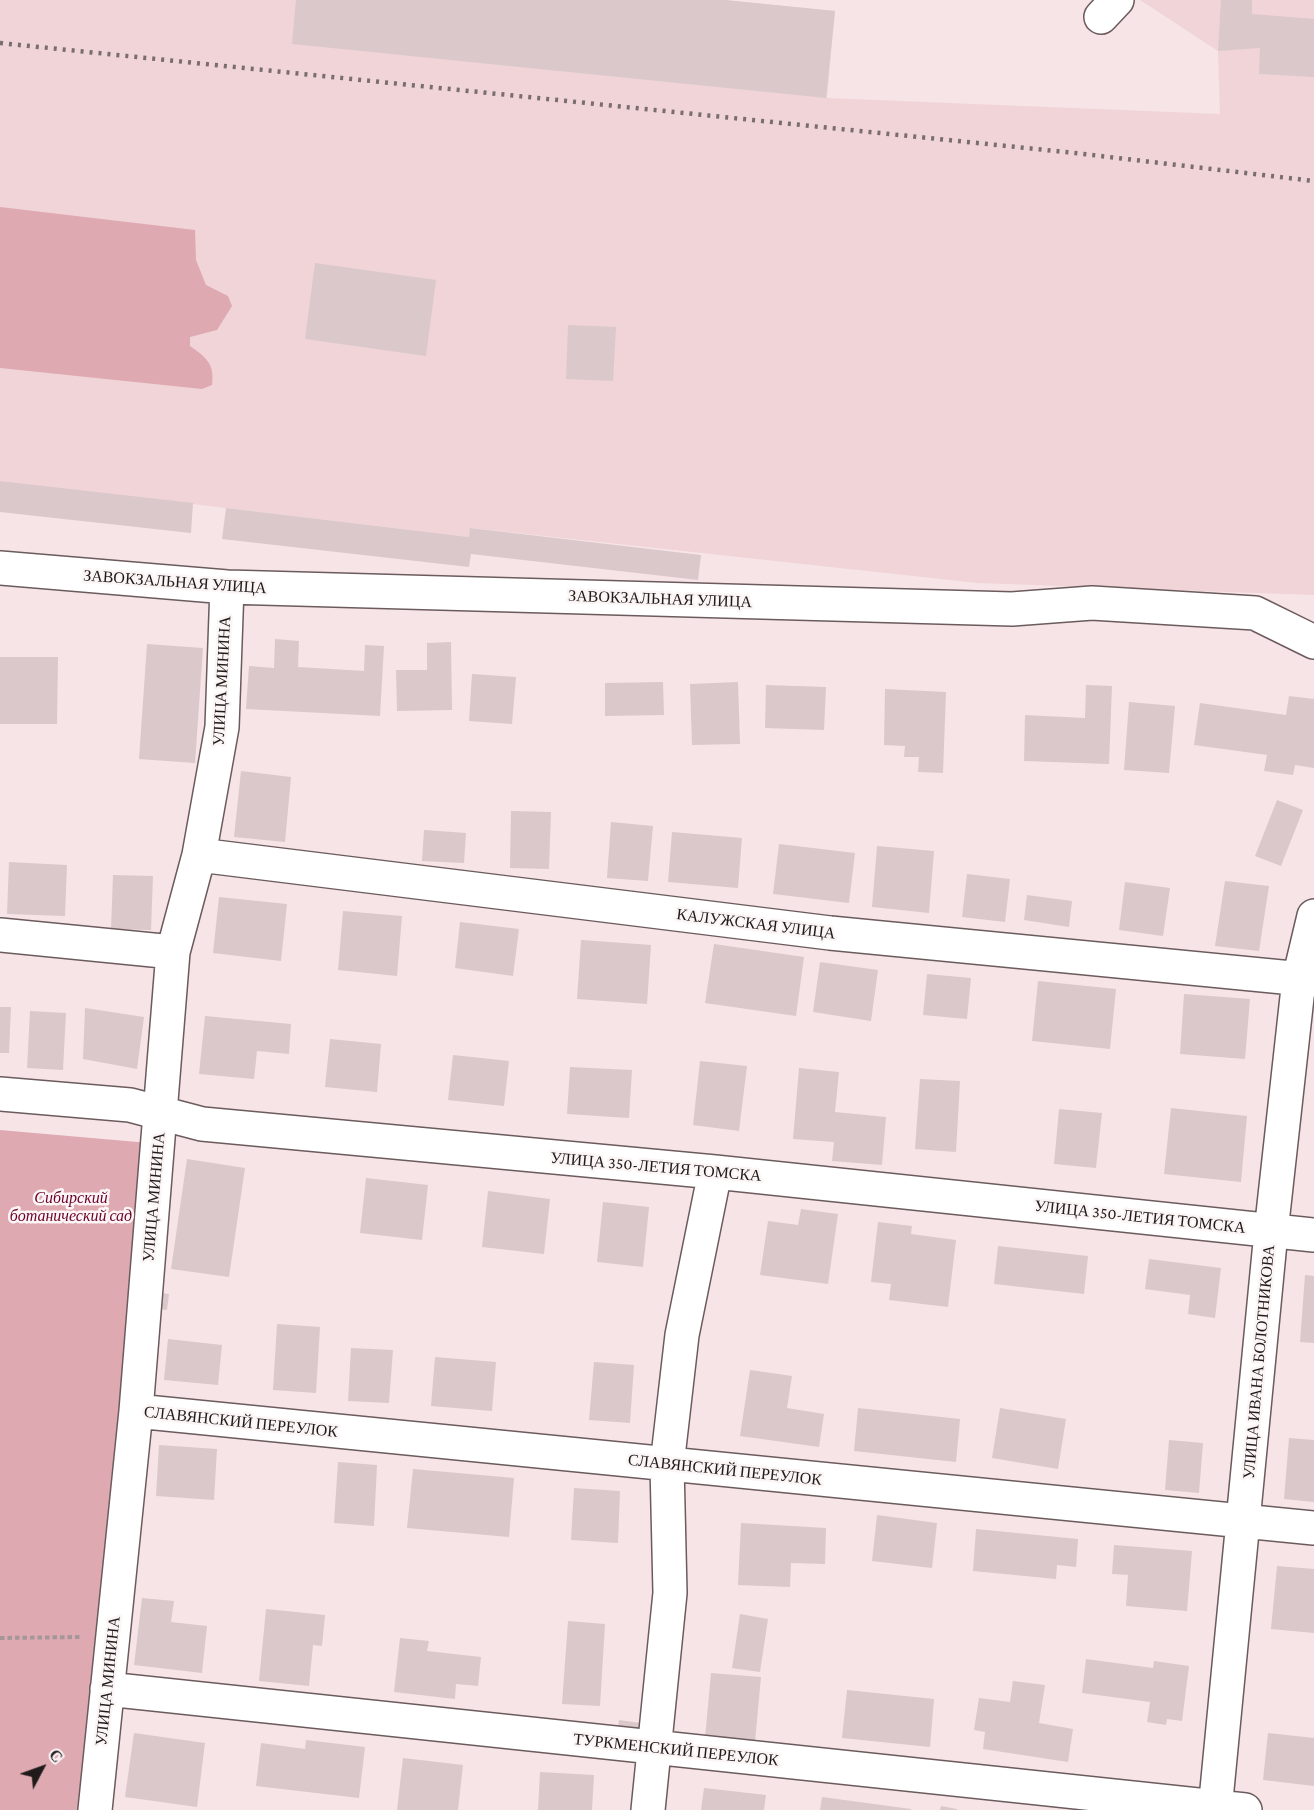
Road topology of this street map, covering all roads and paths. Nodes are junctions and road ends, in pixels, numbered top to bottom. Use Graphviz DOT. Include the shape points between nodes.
graph roads {
  1 [pos="0,568"];
  2 [pos="227,587"];
  3 [pos="1314,642"];
  4 [pos="199,855"];
  5 [pos="1314,916"];
  6 [pos="0,935"];
  7 [pos="173,952"];
  8 [pos="1307,979"];
  9 [pos="0,1094"];
  10 [pos="161,1113"];
  11 [pos="715,1172"];
  12 [pos="1271,1232"];
  13 [pos="1314,1235"];
  14 [pos="135,1411"];
  15 [pos="667,1464"];
  16 [pos="1244,1521"];
  17 [pos="1314,1527"];
  18 [pos="112,1637"];
  19 [pos="0,1638"];
  20 [pos="107,1689"];
  21 [pos="654,1748"];
  22 [pos="1225,1809"];
  23 [pos="96,1810"];
  24 [pos="648,1810"];
  1 -- 2 [label="street, ЗАВОКЗАЛЬНАЯ УЛИЦА"];
  2 -- 3 [label="street, ЗАВОКЗАЛЬНАЯ УЛИЦА" via="1012,609 1092,603 1255,613"];
  2 -- 4 [label="street, УЛИЦА МИНИНА" via="222,727"];
  4 -- 7 [label="street, УЛИЦА МИНИНА"];
  4 -- 8 [label="street, КАЛУЖСКАЯ УЛИЦА" via="830,933"];
  5 -- 8 [label="street, УЛИЦА ИВАНА БОЛОТНИКОВА"];
  6 -- 7 [label="street"];
  7 -- 10 [label="street, УЛИЦА МИНИНА"];
  8 -- 12 [label="street, УЛИЦА ИВАНА БОЛОТНИКОВА"];
  9 -- 10 [label="street, УЛИЦА 350-ЛЕТИЯ ТОМСКА" via="130,1105"];
  10 -- 11 [label="street, УЛИЦА 350-ЛЕТИЯ ТОМСКА" via="202,1124"];
  10 -- 14 [label="street, УЛИЦА МИНИНА"];
  11 -- 12 [label="street, УЛИЦА 350-ЛЕТИЯ ТОМСКА"];
  11 -- 15 [label="street" via="682,1335"];
  12 -- 13 [label="street, УЛИЦА 350-ЛЕТИЯ ТОМСКА"];
  12 -- 16 [label="street, УЛИЦА ИВАНА БОЛОТНИКОВА"];
  14 -- 15 [label="street, СЛАВЯНСКИЙ ПЕРЕУЛОК"];
  14 -- 18 [label="street, УЛИЦА МИНИНА"];
  15 -- 16 [label="street, СЛАВЯНСКИЙ ПЕРЕУЛОК"];
  15 -- 21 [label="street" via="670,1593"];
  16 -- 17 [label="street, СЛАВЯНСКИЙ ПЕРЕУЛОК"];
  16 -- 22 [label="street, УЛИЦА ИВАНА БОЛОТНИКОВА"];
  18 -- 19 [label="path"];
  18 -- 20 [label="street, УЛИЦА МИНИНА"];
  20 -- 21 [label="street, ТУРКМЕНСКИЙ ПЕРЕУЛОК"];
  20 -- 23 [label="street, УЛИЦА МИНИНА"];
  21 -- 22 [label="street, ТУРКМЕНСКИЙ ПЕРЕУЛОК"];
  21 -- 24 [label="street"];
}
